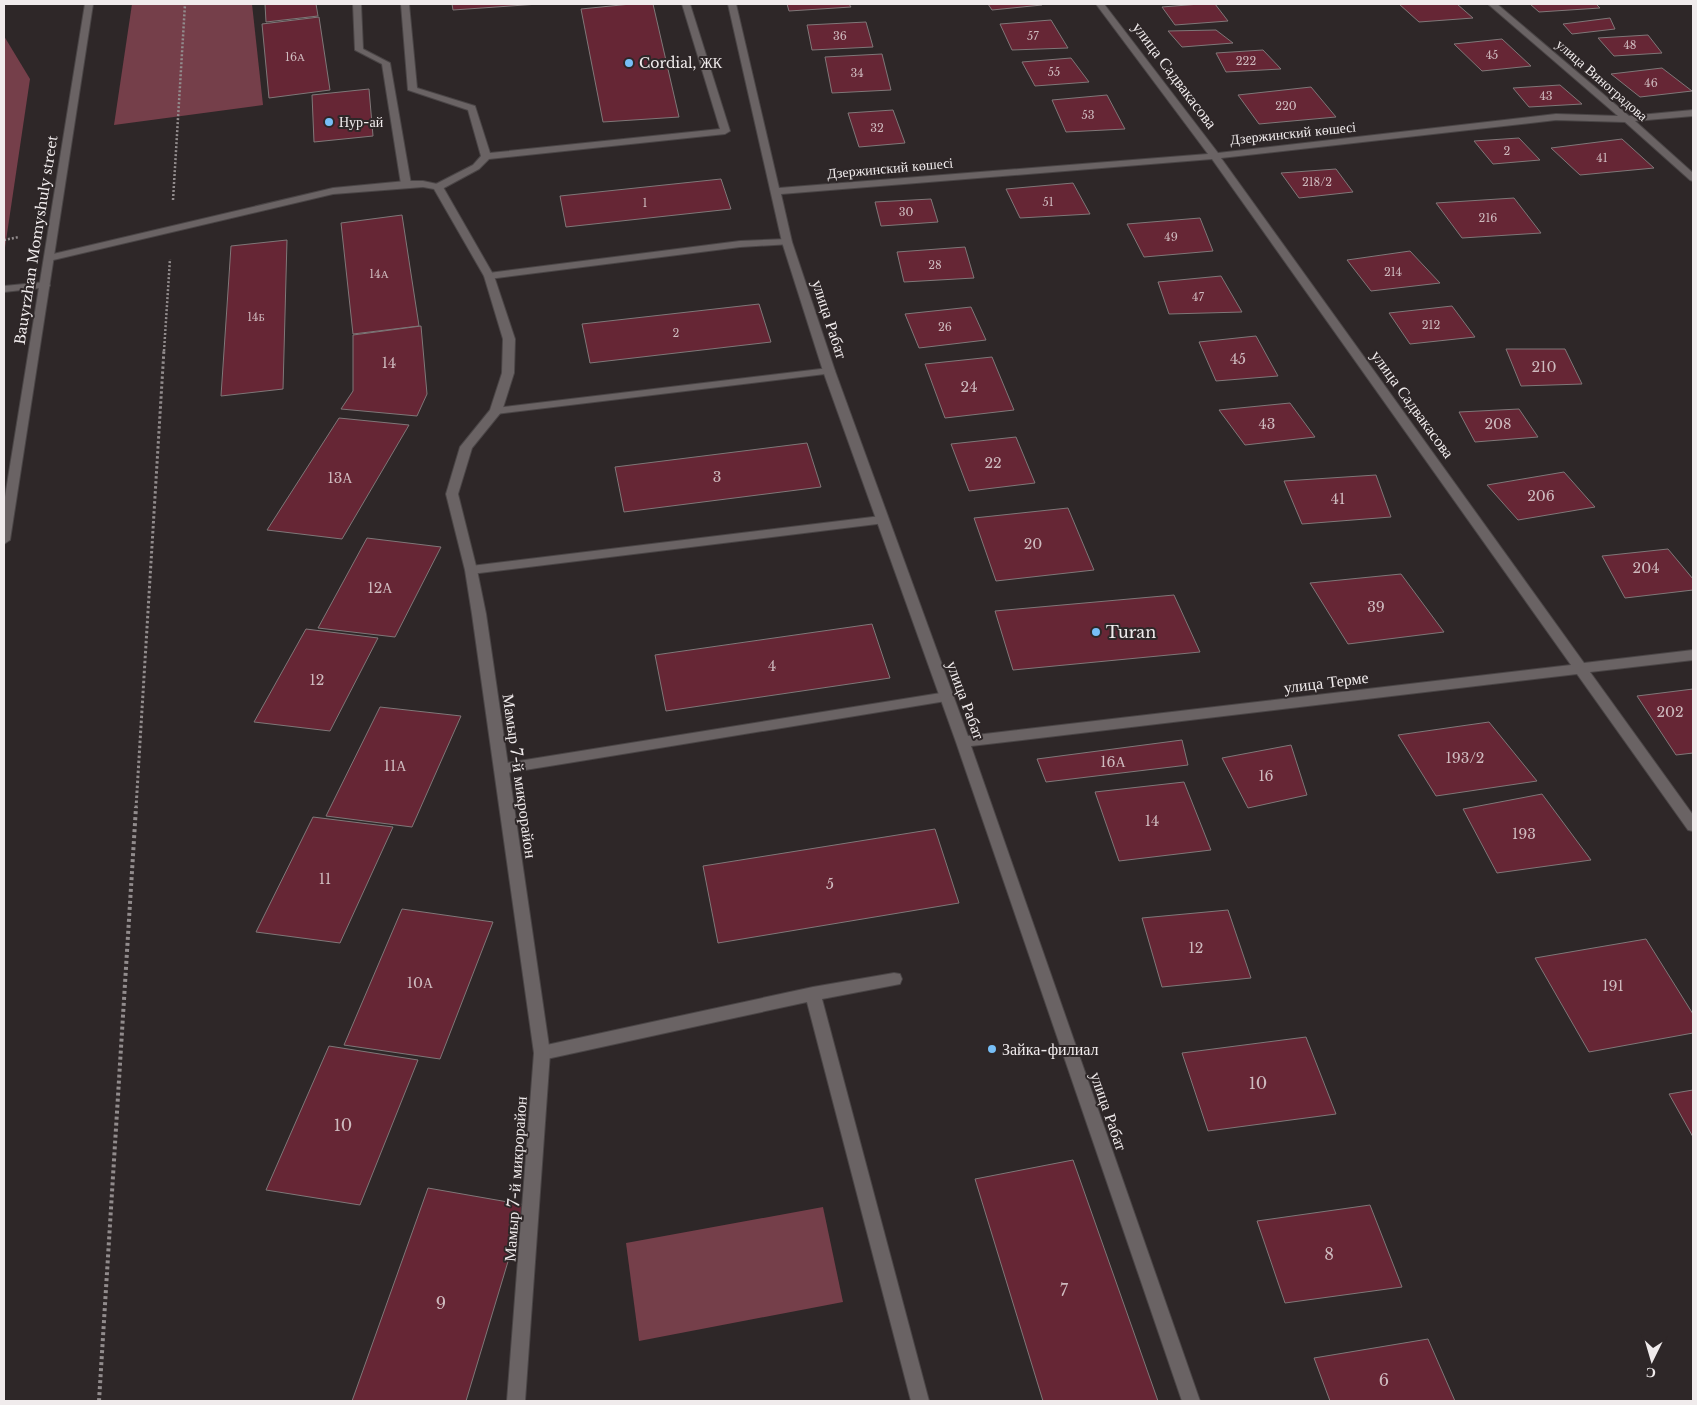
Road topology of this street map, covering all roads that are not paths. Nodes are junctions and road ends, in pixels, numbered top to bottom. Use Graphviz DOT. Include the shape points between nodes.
graph roads {
  1 [pos="89,4"];
  2 [pos="357,4"];
  3 [pos="405,4"];
  4 [pos="686,4"];
  5 [pos="732,4"];
  6 [pos="1100,4"];
  7 [pos="1492,4"];
  8 [pos="1693,114"];
  9 [pos="1627,119"];
  10 [pos="486,156"];
  11 [pos="1215,156"];
  12 [pos="1693,178"];
  13 [pos="406,184"];
  14 [pos="438,187"];
  15 [pos="775,191"];
  16 [pos="787,242"];
  17 [pos="49,258"];
  18 [pos="489,276"];
  19 [pos="45,284"];
  20 [pos="4,289"];
  21 [pos="829,371"];
  22 [pos="496,411"];
  23 [pos="882,520"];
  24 [pos="4,540"];
  25 [pos="471,570"];
  26 [pos="1693,655"];
  27 [pos="1583,669"];
  28 [pos="947,697"];
  29 [pos="963,742"];
  30 [pos="501,769"];
  31 [pos="1693,826"];
  32 [pos="894,978"];
  33 [pos="813,994"];
  34 [pos="542,1053"];
  35 [pos="516,1401"];
  36 [pos="920,1401"];
  37 [pos="1191,1401"];
  1 -- 17 [label="street, Bauyrzhan Momyshuly street"];
  2 -- 13 [label="street" via="359,50 386,63"];
  3 -- 10 [label="street" via="413,90 472,108"];
  4 -- 10 [label="street" via="725,131"];
  5 -- 15 [label="street, улица Рабат"];
  6 -- 11 [label="street, улица Садвакасова"];
  7 -- 9 [label="street, улица Виноградова"];
  8 -- 9 [label="street, Дзержинский көшесі"];
  9 -- 11 [label="street, Дзержинский көшесі" via="1556,117"];
  9 -- 12 [label="street, улица Виноградова"];
  10 -- 14 [label="street" via="476,167"];
  11 -- 15 [label="street, Дзержинский көшесі"];
  11 -- 27 [label="street, улица Садвакасова"];
  13 -- 14 [label="street"];
  13 -- 17 [label="street" via="333,191"];
  14 -- 18 [label="street, Мамыр 7-й микрорайон"];
  15 -- 16 [label="street, улица Рабат"];
  16 -- 18 [label="street" via="740,244"];
  16 -- 21 [label="street, улица Рабат"];
  17 -- 19 [label="street, Bauyrzhan Momyshuly street"];
  18 -- 22 [label="street, Мамыр 7-й микрорайон" via="509,339 508,373"];
  19 -- 20 [label="street"];
  19 -- 24 [label="street, Bauyrzhan Momyshuly street"];
  21 -- 22 [label="street"];
  21 -- 23 [label="street, улица Рабат"];
  22 -- 25 [label="street, Мамыр 7-й микрорайон" via="466,447 452,494"];
  23 -- 25 [label="lane"];
  23 -- 28 [label="street, улица Рабат"];
  25 -- 30 [label="street, Мамыр 7-й микрорайон"];
  26 -- 27 [label="street, улица Терме"];
  27 -- 29 [label="street, улица Терме"];
  27 -- 31 [label="street, улица Садвакасова"];
  28 -- 29 [label="street, улица Рабат"];
  28 -- 30 [label="street"];
  29 -- 37 [label="street, улица Рабат"];
  30 -- 34 [label="street, Мамыр 7-й микрорайон"];
  32 -- 33 [label="street"];
  33 -- 34 [label="street"];
  33 -- 36 [label="street"];
  34 -- 35 [label="street, Мамыр 7-й микрорайон"];
}
